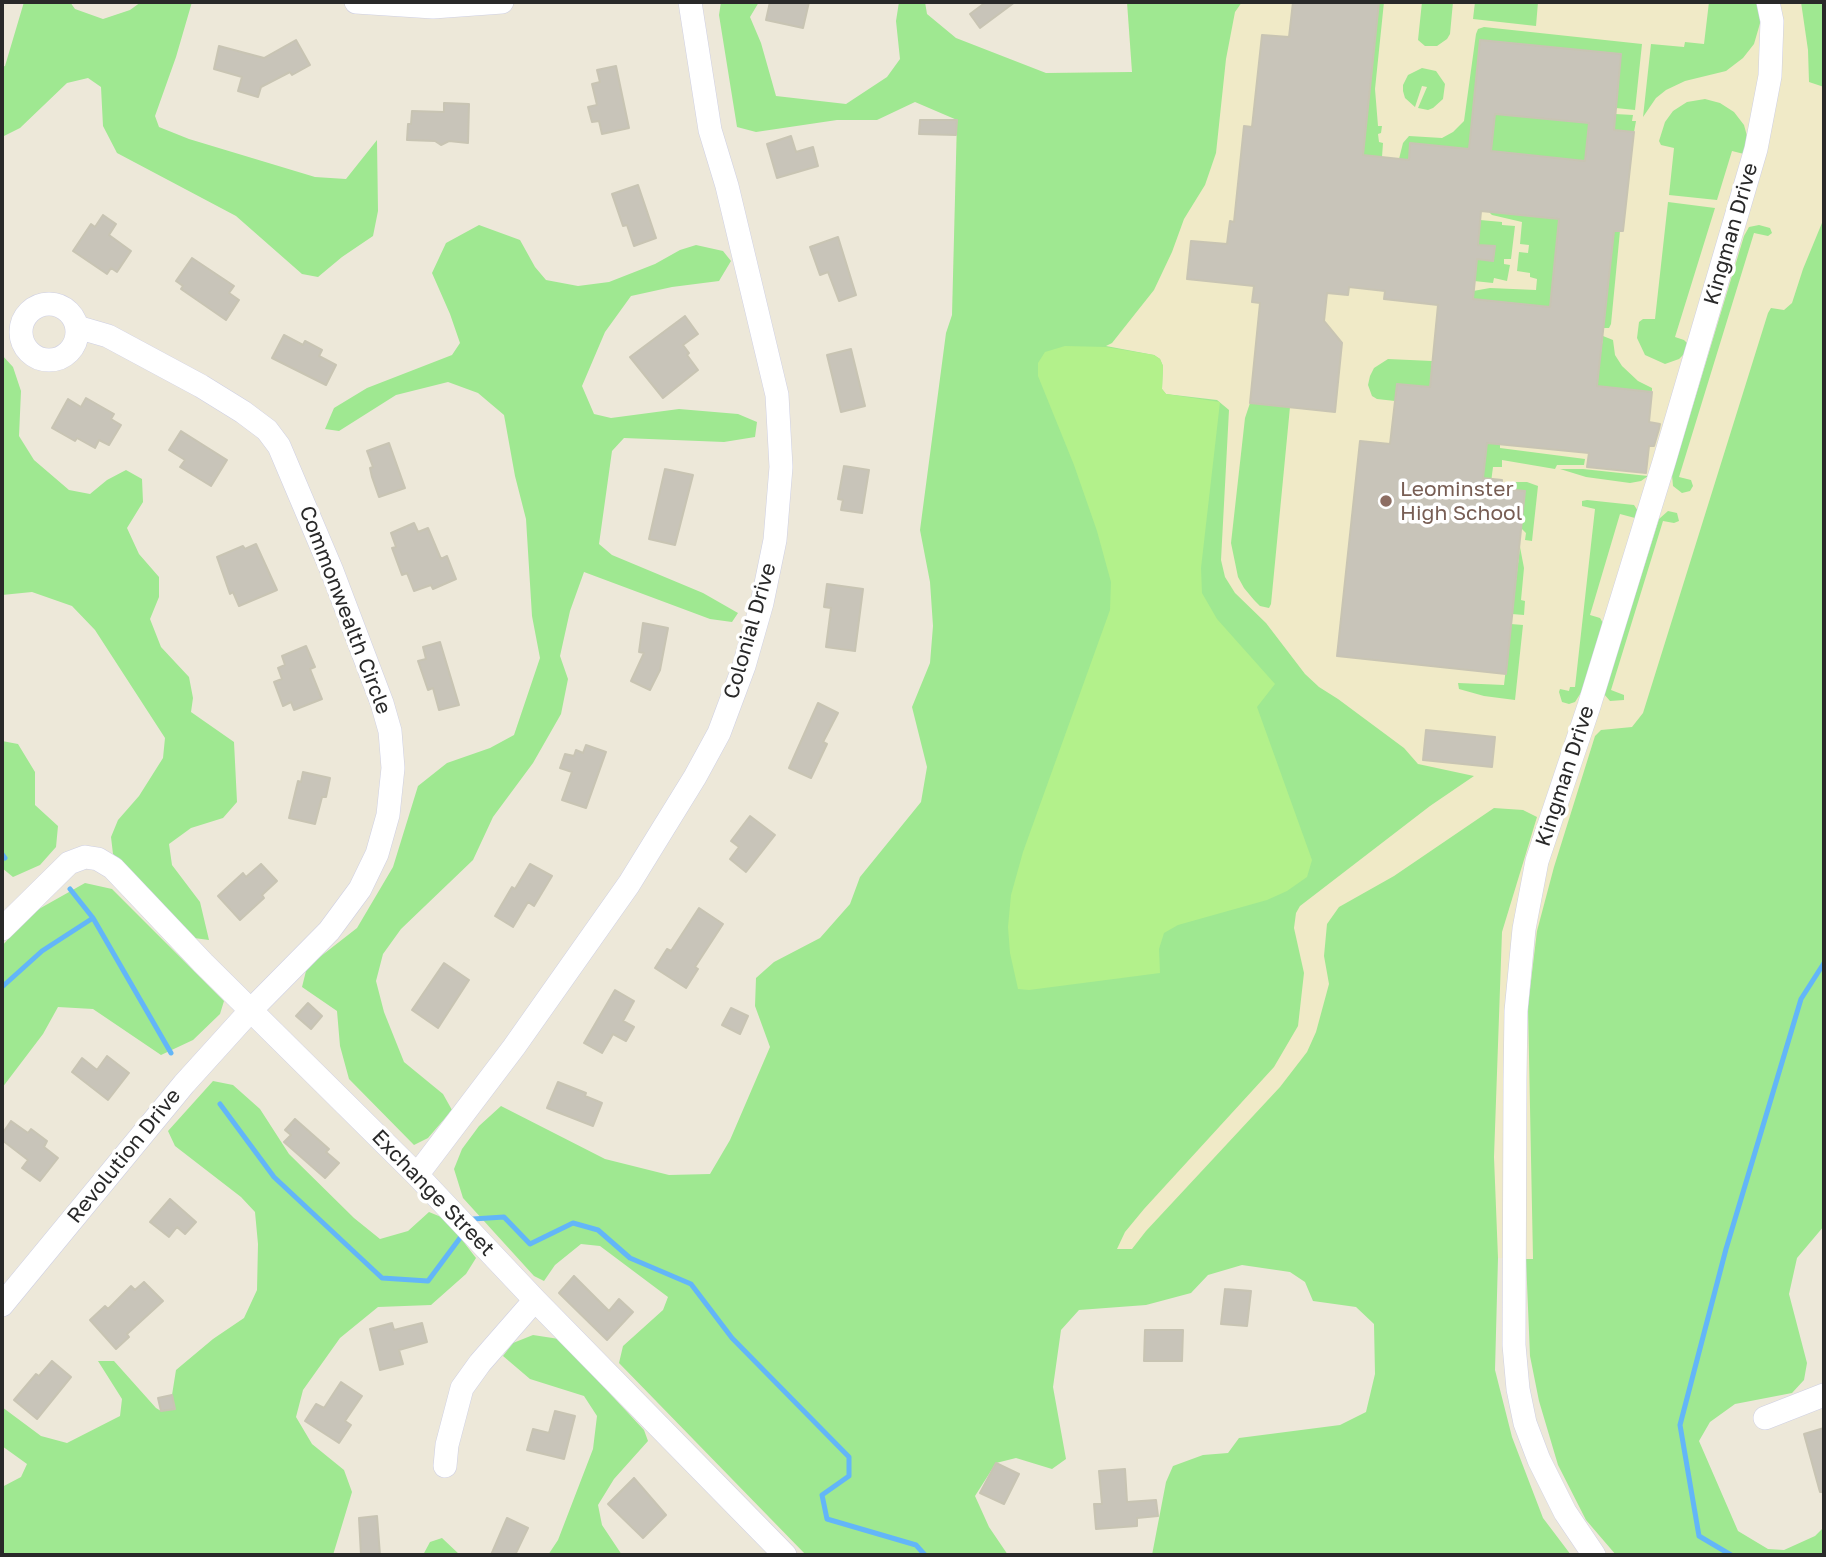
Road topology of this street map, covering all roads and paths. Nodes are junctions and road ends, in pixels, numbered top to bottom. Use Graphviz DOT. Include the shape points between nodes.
graph roads {
  1 [pos="356,2"];
  2 [pos="487,2"];
  3 [pos="690,2"];
  4 [pos="1768,2"];
  5 [pos="77,327"];
  6 [pos="2,929"];
  7 [pos="251,1010"];
  8 [pos="417,1175"];
  9 [pos="535,1300"];
  10 [pos="2,1305"];
  11 [pos="1824,1395"];
  12 [pos="1765,1418"];
  13 [pos="445,1466"];
  14 [pos="785,1555"];
  15 [pos="1594,1555"];
  1 -- 2 [label="street" via="433,7"];
  3 -- 8 [label="street, Colonial Drive" via="710,130 777,394 781,467 775,540 762,603 719,733 695,777 629,884"];
  4 -- 15 [label="street, Kingman Drive" via="1770,76 1756,149 1589,706 1537,861 1524,929 1515,1079 1514,1345 1518,1389 1539,1460 1565,1512"];
  5 -- 7 [label="street, Commonwealth Circle" via="117,340 201,386 267,430 279,446 332,571 390,731 393,768 388,815 377,854 360,889 329,931"];
  6 -- 7 [label="street, Exchange Street" via="69,863 85,857 98,859 113,868"];
  7 -- 8 [label="street, Exchange Street"];
  7 -- 10 [label="street, Revolution Drive" via="117,1163"];
  8 -- 9 [label="street, Exchange Street"];
  9 -- 13 [label="street" via="462,1388"];
  9 -- 14 [label="street, Exchange Street"];
  11 -- 12 [label="street"];
}
